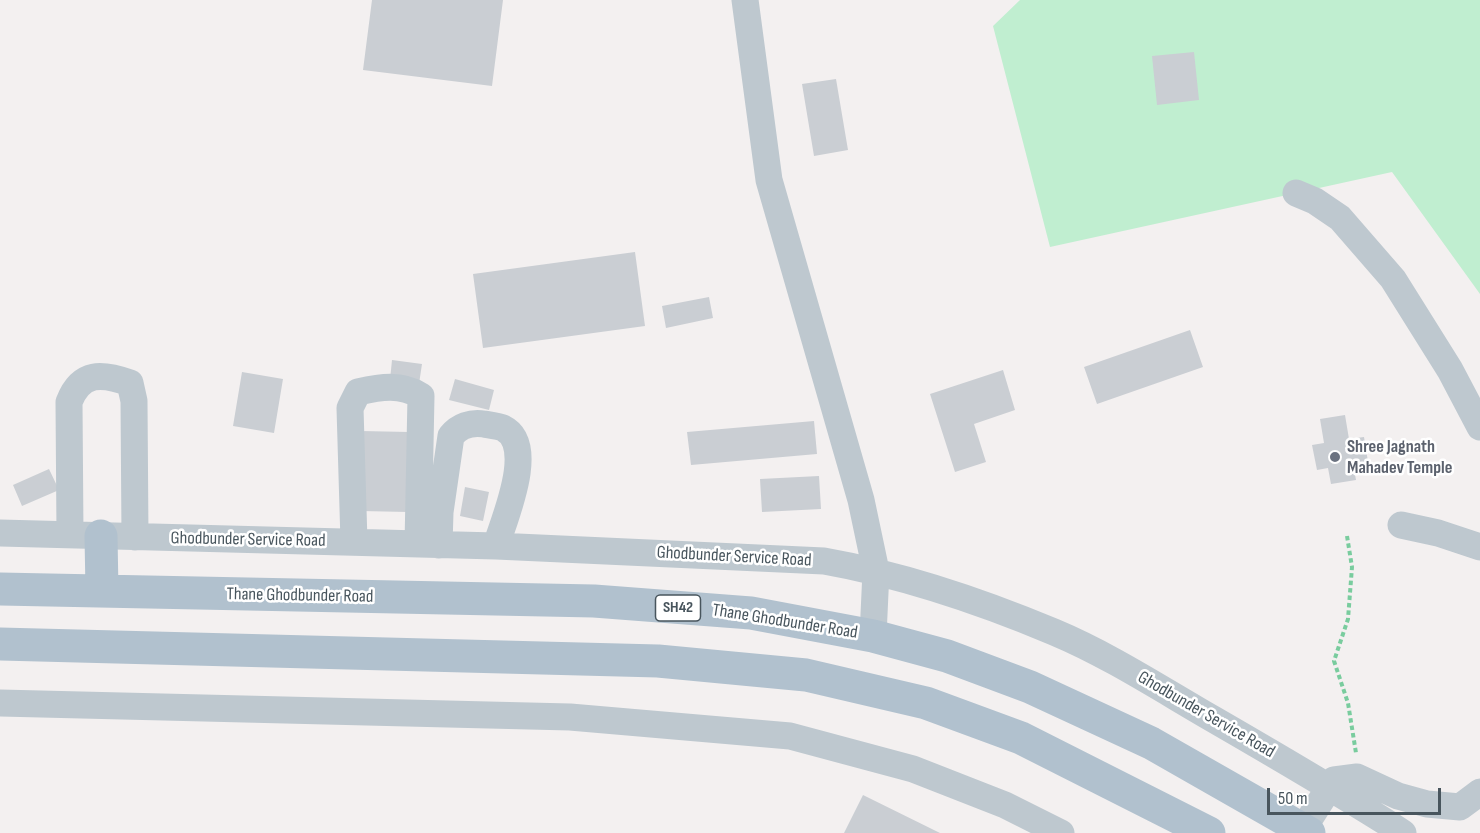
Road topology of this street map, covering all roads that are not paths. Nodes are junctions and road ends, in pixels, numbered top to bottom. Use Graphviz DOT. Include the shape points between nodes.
graph roads {
  1 [pos="745,0"];
  2 [pos="1296,193"];
  3 [pos="1480,427"];
  4 [pos="1401,525"];
  5 [pos="0,533"];
  6 [pos="86,536"];
  7 [pos="135,537"];
  8 [pos="354,542"];
  9 [pos="429,544"];
  10 [pos="496,546"];
  11 [pos="1480,547"];
  12 [pos="876,571"];
  13 [pos="0,589"];
  14 [pos="102,591"];
  15 [pos="873,636"];
  16 [pos="0,644"];
  17 [pos="0,703"];
  18 [pos="1329,786"];
  19 [pos="1480,792"];
  20 [pos="1306,831"];
  21 [pos="1060,833"];
  22 [pos="1209,833"];
  23 [pos="1403,833"];
  1 -- 12 [label="street" via="769,180 861,500"];
  2 -- 3 [label="street" via="1340,218 1393,279 1450,370"];
  4 -- 11 [label="street"];
  5 -- 6 [label="street, Ghodbunder Service Road"];
  6 -- 7 [label="street, Ghodbunder Service Road"];
  6 -- 7 [label="street" via="69,402 75,388 85,379 110,376 130,383 134,401"];
  6 -- 14 [label="main road"];
  7 -- 8 [label="street, Ghodbunder Service Road"];
  8 -- 9 [label="street, Ghodbunder Service Road"];
  8 -- 9 [label="street" via="350,408 358,392 382,386 412,390 421,396"];
  9 -- 10 [label="street, Ghodbunder Service Road"];
  9 -- 10 [label="street" via="440,512 451,436 457,428 476,423 504,428 517,445 520,463"];
  10 -- 12 [label="street, Ghodbunder Service Road" via="824,561"];
  12 -- 15 [label="street"];
  12 -- 18 [label="street, Ghodbunder Service Road" via="968,599 1053,632 1104,657"];
  13 -- 14 [label="main road, Thane Ghodbunder Road / SH42"];
  14 -- 15 [label="main road, Thane Ghodbunder Road / SH42" via="594,601 751,613"];
  15 -- 20 [label="main road, Thane Ghodbunder Road / SH42" via="947,656 1030,687 1151,743"];
  16 -- 22 [label="main road" via="658,661 806,675 926,704 1021,738"];
  17 -- 21 [label="street" via="570,717 790,736 913,769 1005,805"];
  18 -- 19 [label="street" via="1334,780 1357,777 1398,796 1460,807"];
  18 -- 20 [label="street"];
  18 -- 23 [label="street, Ghodbunder Service Road"];
}
